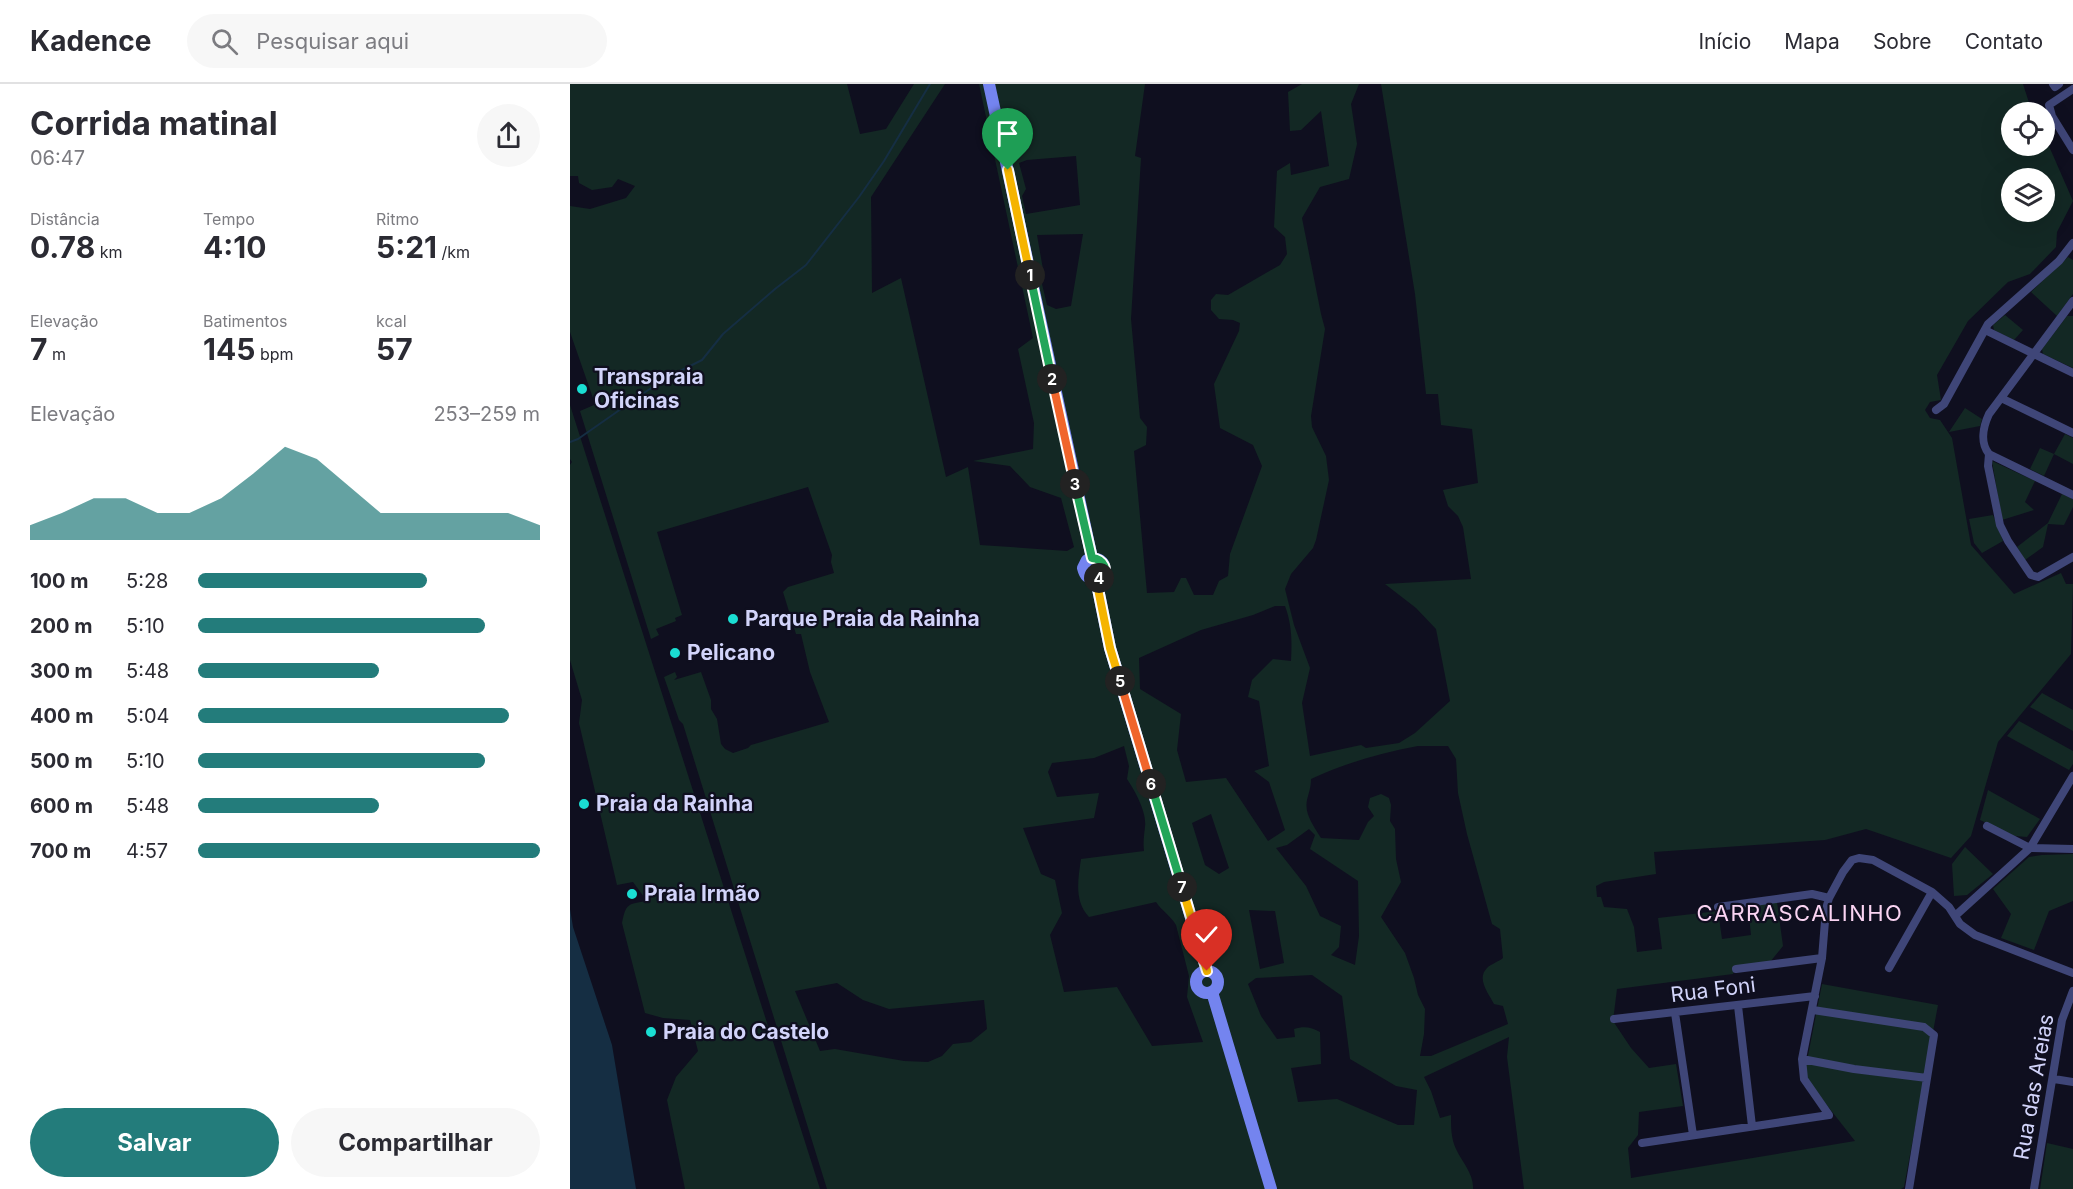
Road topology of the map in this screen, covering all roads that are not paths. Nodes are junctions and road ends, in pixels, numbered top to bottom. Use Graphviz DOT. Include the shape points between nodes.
graph roads {
  1 [pos="989,84"];
  2 [pos="2053,84"];
  3 [pos="2059,84"];
  4 [pos="2073,89"];
  5 [pos="2073,150"];
  6 [pos="2073,243"];
  7 [pos="2073,301"];
  8 [pos="2070,311"];
  9 [pos="1985,330"];
  10 [pos="2034,354"];
  11 [pos="2073,373"];
  12 [pos="2001,398"];
  13 [pos="1936,410"];
  14 [pos="2073,434"];
  15 [pos="1989,454"];
  16 [pos="2073,495"];
  17 [pos="2073,557"];
  18 [pos="2073,776"];
  19 [pos="1987,826"];
  20 [pos="2030,848"];
  21 [pos="2073,849"];
  22 [pos="1932,891"];
  23 [pos="1829,898"];
  24 [pos="1718,907"];
  25 [pos="1955,916"];
  26 [pos="1822,958"];
  27 [pos="1889,968"];
  28 [pos="1736,969"];
  29 [pos="2073,973"];
  30 [pos="2073,992"];
  31 [pos="1815,996"];
  32 [pos="1738,1006"];
  33 [pos="1813,1010"];
  34 [pos="1675,1013"];
  35 [pos="1614,1019"];
  36 [pos="1802,1059"];
  37 [pos="1927,1078"];
  38 [pos="2054,1078"];
  39 [pos="2073,1082"];
  40 [pos="1752,1126"];
  41 [pos="1693,1135"];
  42 [pos="1642,1143"];
  43 [pos="1271,1189"];
  44 [pos="1909,1189"];
  45 [pos="2034,1189"];
  1 -- 43 [label="main road" via="1092,558 1087,560 1084,574 1096,579 1110,648 1207,971 1218,980 1212,992"];
  2 -- 3 [label="street"];
  4 -- 5 [label="street" via="2049,105"];
  6 -- 9 [label="street"];
  7 -- 8 [label="street"];
  8 -- 10 [label="street"];
  9 -- 10 [label="street"];
  9 -- 13 [label="street" via="1944,404"];
  10 -- 11 [label="street"];
  10 -- 12 [label="street"];
  12 -- 14 [label="street"];
  12 -- 15 [label="street" via="1985,424 1983,440"];
  15 -- 16 [label="street"];
  15 -- 17 [label="street" via="2000,525 2031,575 2038,577"];
  18 -- 20 [label="street"];
  19 -- 20 [label="street"];
  20 -- 21 [label="street"];
  20 -- 25 [label="street"];
  22 -- 23 [label="street" via="1881,863 1858,858 1847,865"];
  22 -- 25 [label="street"];
  22 -- 27 [label="street"];
  23 -- 24 [label="street" via="1812,894"];
  23 -- 26 [label="street"];
  25 -- 29 [label="street" via="1975,935"];
  26 -- 28 [label="street"];
  26 -- 31 [label="street"];
  30 -- 38 [label="street, Rua das Areias" via="2062,1020"];
  31 -- 32 [label="street, Rua Foni"];
  31 -- 33 [label="street"];
  32 -- 34 [label="street, Rua Foni"];
  32 -- 40 [label="street"];
  33 -- 36 [label="street"];
  33 -- 37 [label="street" via="1924,1027 1934,1035"];
  34 -- 35 [label="street, Rua Foni"];
  34 -- 41 [label="street"];
  36 -- 37 [label="street" via="1854,1070"];
  36 -- 40 [label="street" via="1804,1079 1829,1115"];
  37 -- 44 [label="street"];
  38 -- 39 [label="street"];
  38 -- 45 [label="street, Rua das Areias"];
  40 -- 41 [label="street"];
  41 -- 42 [label="street"];
}
